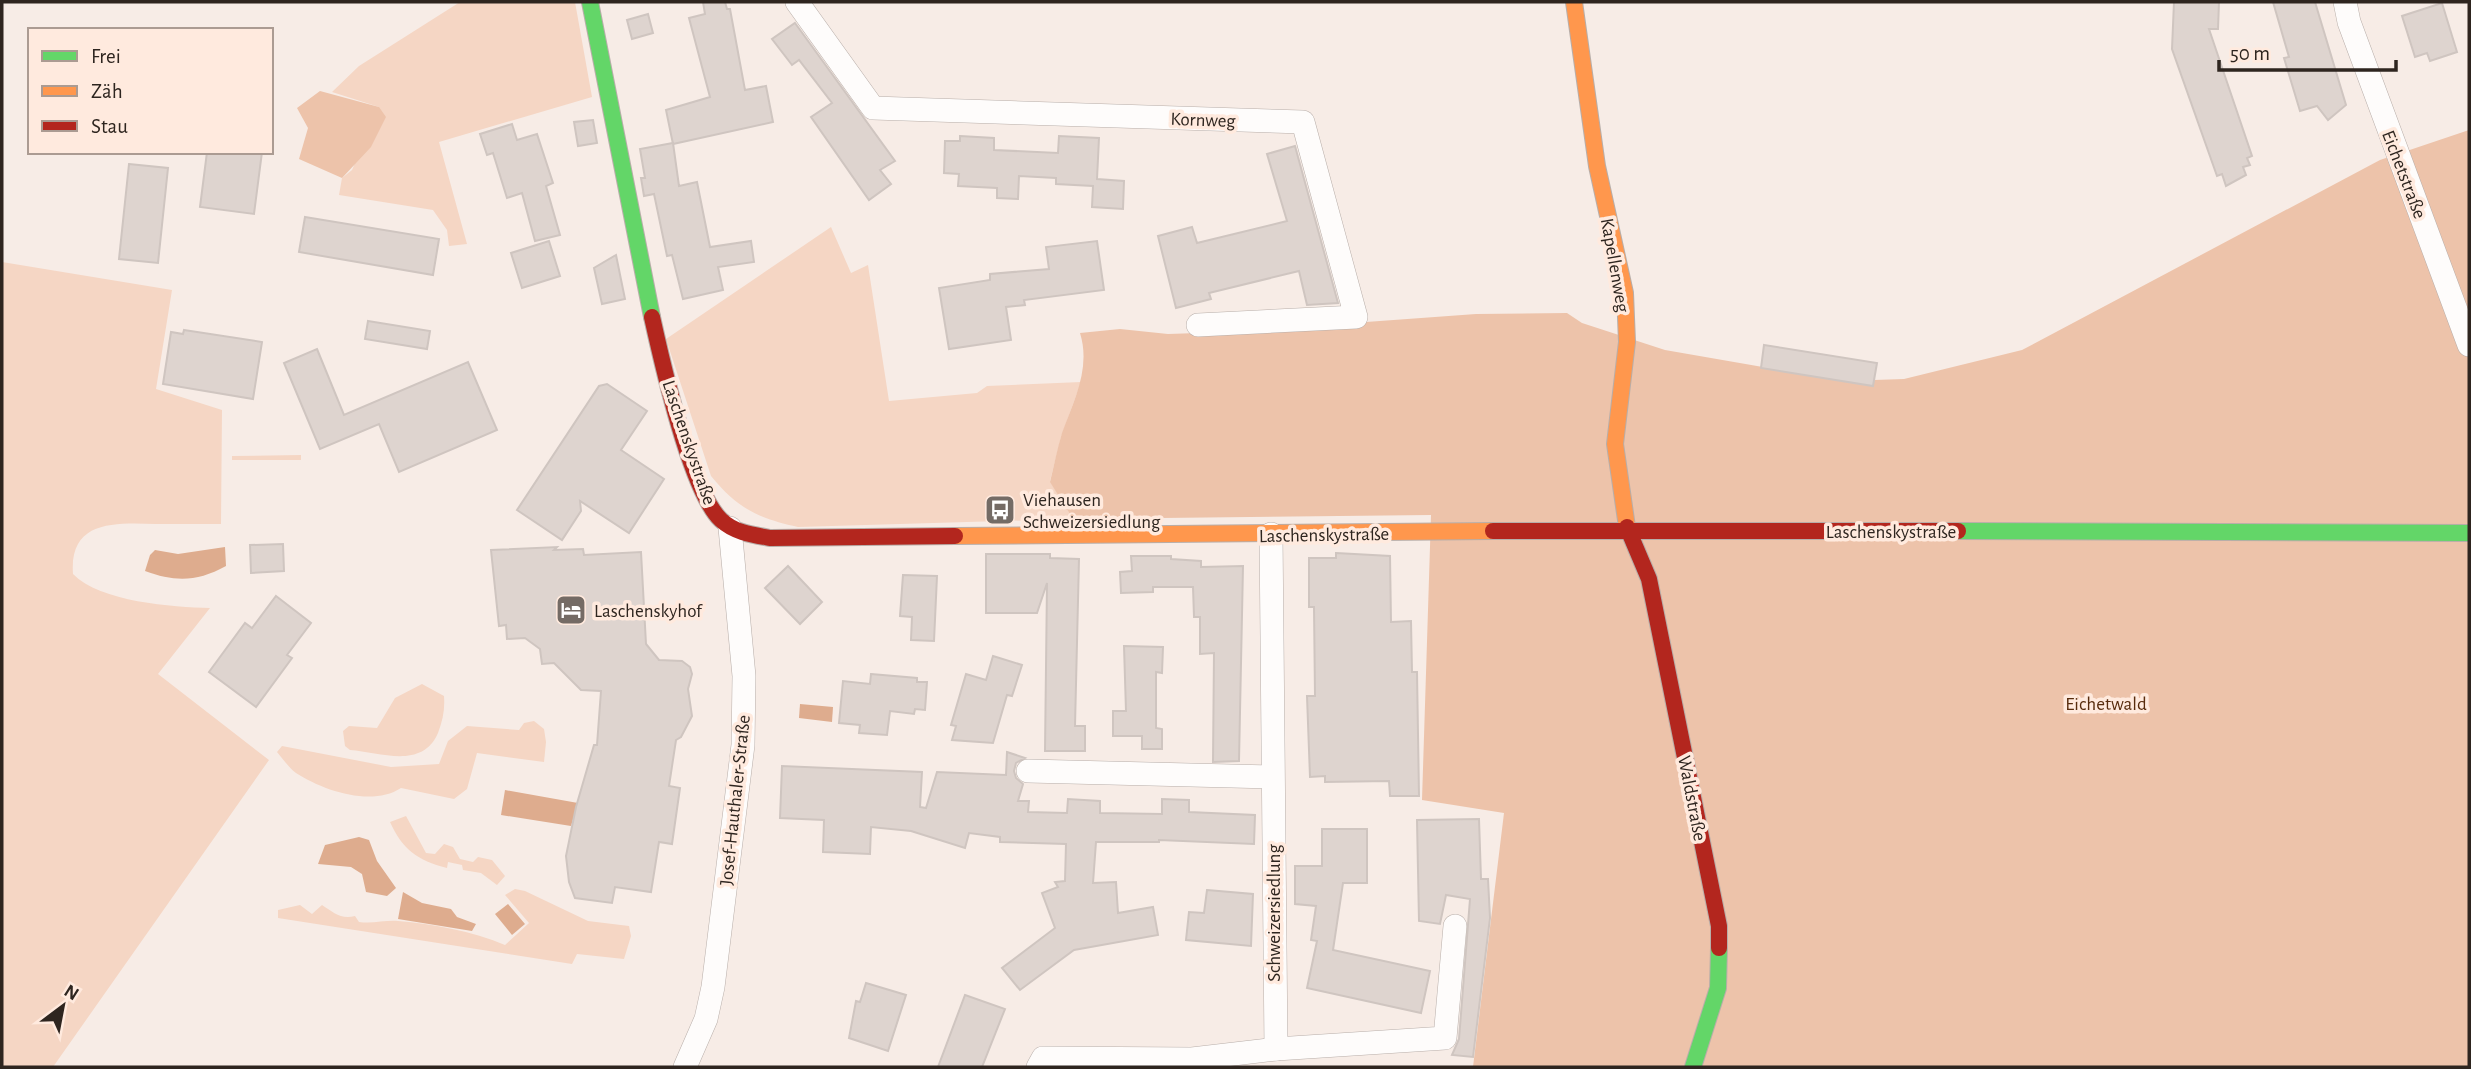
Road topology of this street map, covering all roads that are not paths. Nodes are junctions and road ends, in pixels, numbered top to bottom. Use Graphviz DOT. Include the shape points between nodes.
graph roads {
  1 [pos="590,2"];
  2 [pos="797,2"];
  3 [pos="1574,2"];
  4 [pos="2345,2"];
  5 [pos="1198,325"];
  6 [pos="2469,345"];
  7 [pos="730,528"];
  8 [pos="1628,530"];
  9 [pos="2469,533"];
  10 [pos="1271,534"];
  11 [pos="1028,771"];
  12 [pos="1272,777"];
  13 [pos="1455,926"];
  14 [pos="1276,1049"];
  15 [pos="685,1067"];
  16 [pos="1038,1067"];
  17 [pos="1693,1067"];
  1 -- 7 [label="street, Laschenskystraße" via="624,186 667,378 706,498"];
  2 -- 5 [label="street, Kornweg" via="873,108 1303,122 1356,317"];
  3 -- 8 [label="street, Kapellenweg" via="1597,166 1626,293 1626,342 1615,444"];
  4 -- 6 [label="street, Eichetstraße" via="2348,22"];
  7 -- 10 [label="street, Laschenskystraße" via="771,538"];
  7 -- 15 [label="street, Josef-Hauthaler-Straße" via="744,676 743,745 713,986 706,1019"];
  8 -- 9 [label="street, Laschenskystraße"];
  8 -- 10 [label="street, Laschenskystraße"];
  8 -- 17 [label="street, Waldstraße" via="1648,579 1719,926 1718,988"];
  10 -- 12 [label="street, Schweizersiedlung"];
  11 -- 12 [label="street"];
  12 -- 14 [label="street, Schweizersiedlung"];
  13 -- 14 [label="street" via="1445,1038"];
  14 -- 16 [label="street" via="1192,1059 1043,1058"];
}
